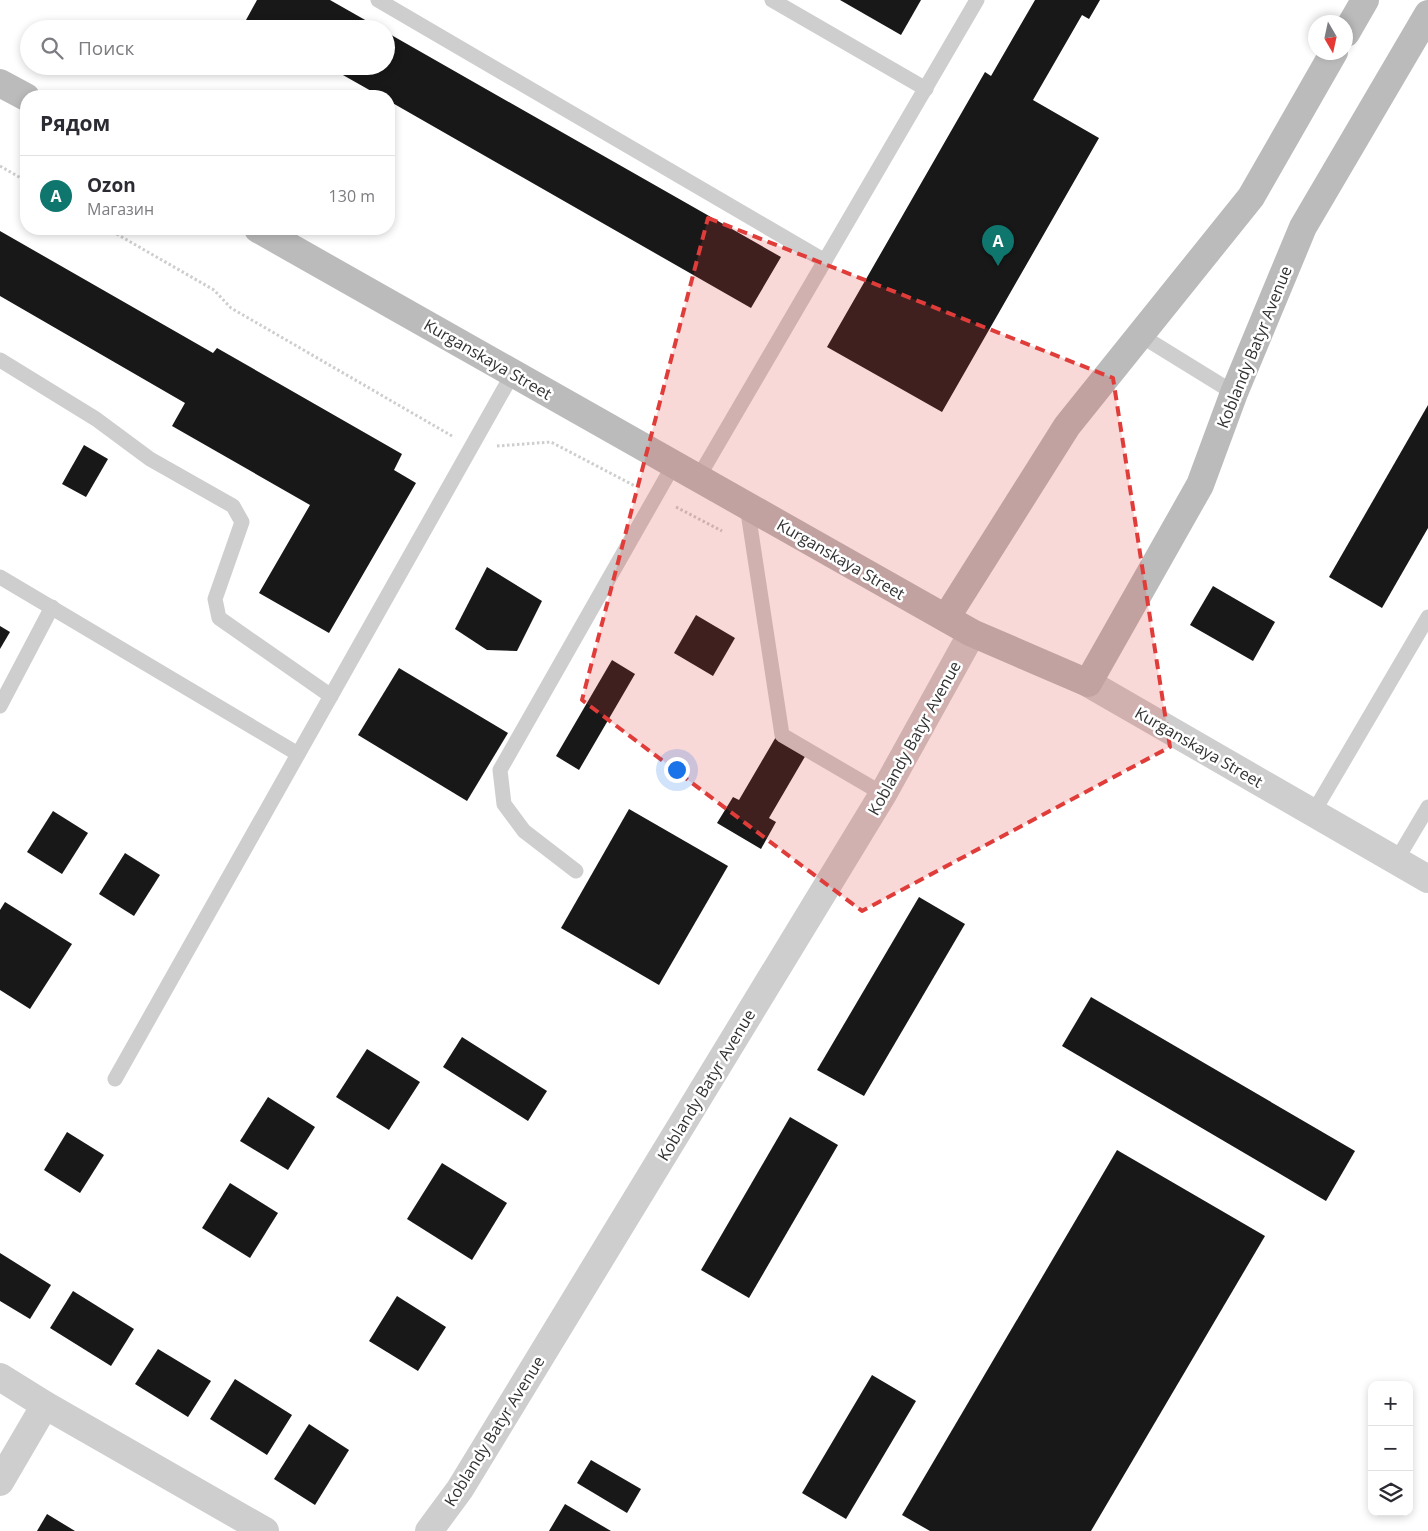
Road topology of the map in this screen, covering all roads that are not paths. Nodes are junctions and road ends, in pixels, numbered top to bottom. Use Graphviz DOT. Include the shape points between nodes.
graph roads {
  1 [pos="378,0"];
  2 [pos="772,0"];
  3 [pos="977,0"];
  4 [pos="1365,0"];
  5 [pos="1428,14"];
  6 [pos="1353,21"];
  7 [pos="1329,60"];
  8 [pos="0,83"];
  9 [pos="926,89"];
  10 [pos="20,95"];
  11 [pos="269,235"];
  12 [pos="825,261"];
  13 [pos="1140,335"];
  14 [pos="0,360"];
  15 [pos="513,373"];
  16 [pos="1234,393"];
  17 [pos="674,464"];
  18 [pos="698,478"];
  19 [pos="747,506"];
  20 [pos="0,577"];
  21 [pos="52,607"];
  22 [pos="1428,617"];
  23 [pos="946,618"];
  24 [pos="972,633"];
  25 [pos="1088,683"];
  26 [pos="332,696"];
  27 [pos="0,706"];
  28 [pos="298,754"];
  29 [pos="883,794"];
  30 [pos="1428,807"];
  31 [pos="1313,813"];
  32 [pos="1396,861"];
  33 [pos="576,871"];
  34 [pos="1428,879"];
  35 [pos="115,1079"];
  36 [pos="0,1377"];
  37 [pos="45,1404"];
  38 [pos="0,1482"];
  39 [pos="266,1531"];
  40 [pos="429,1531"];
  1 -- 12 [label="lane"];
  2 -- 9 [label="lane"];
  3 -- 9 [label="lane"];
  4 -- 6 [label="street"];
  5 -- 16 [label="street, Koblandy Batyr Avenue" via="1303,227"];
  7 -- 13 [label="street" via="1251,197"];
  8 -- 10 [label="street"];
  9 -- 12 [label="lane"];
  11 -- 15 [label="street, Kurganskaya Street"];
  12 -- 18 [label="lane"];
  13 -- 16 [label="lane"];
  13 -- 23 [label="street" via="1067,426"];
  14 -- 26 [label="lane" via="96,419 150,459 233,506 242,522 215,599 219,618"];
  15 -- 17 [label="street, Kurganskaya Street"];
  15 -- 26 [label="lane"];
  16 -- 25 [label="street, Koblandy Batyr Avenue" via="1200,485"];
  17 -- 18 [label="street, Kurganskaya Street"];
  17 -- 33 [label="lane" via="500,770 504,804 524,831"];
  18 -- 19 [label="street, Kurganskaya Street"];
  19 -- 23 [label="street, Kurganskaya Street"];
  19 -- 29 [label="lane" via="782,735"];
  20 -- 21 [label="lane"];
  21 -- 27 [label="lane"];
  21 -- 28 [label="lane"];
  22 -- 31 [label="lane"];
  23 -- 24 [label="street, Kurganskaya Street"];
  24 -- 25 [label="street, Kurganskaya Street"];
  24 -- 29 [label="street, Koblandy Batyr Avenue"];
  25 -- 31 [label="street, Kurganskaya Street"];
  26 -- 28 [label="lane"];
  28 -- 35 [label="lane"];
  29 -- 40 [label="street, Koblandy Batyr Avenue" via="460,1489"];
  30 -- 32 [label="lane"];
  31 -- 32 [label="street, Kurganskaya Street"];
  32 -- 34 [label="street, Kurganskaya Street"];
  36 -- 37 [label="street"];
  37 -- 38 [label="street"];
  37 -- 39 [label="street"];
}
